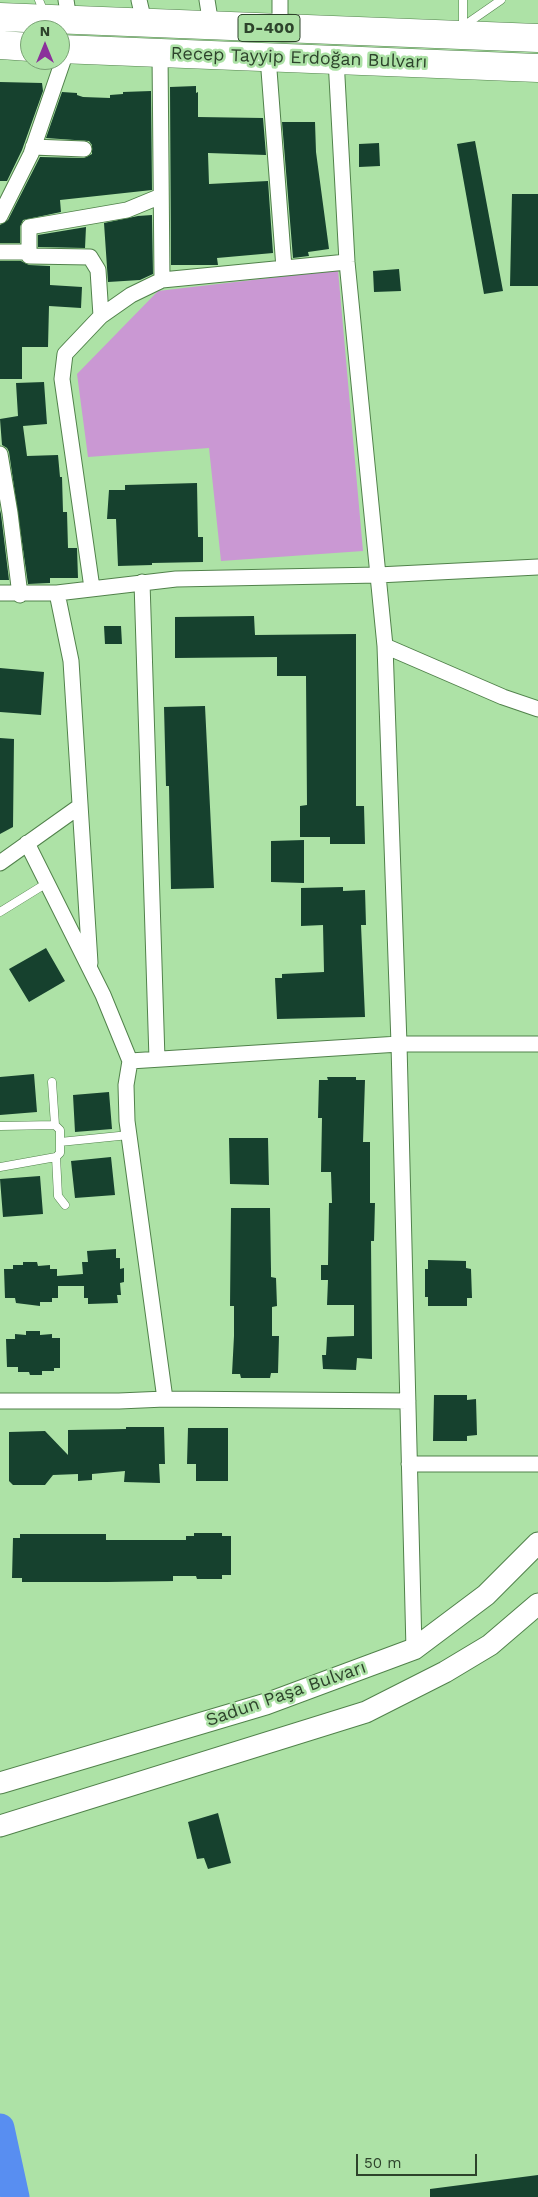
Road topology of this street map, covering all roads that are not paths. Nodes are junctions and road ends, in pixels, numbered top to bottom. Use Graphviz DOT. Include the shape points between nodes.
graph roads {
  1 [pos="280,0"];
  2 [pos="463,0"];
  3 [pos="501,0"];
  4 [pos="55,10"];
  5 [pos="142,11"];
  6 [pos="209,13"];
  7 [pos="0,17"];
  8 [pos="280,28"];
  9 [pos="457,30"];
  10 [pos="538,38"];
  11 [pos="0,45"];
  12 [pos="20,46"];
  13 [pos="70,49"];
  14 [pos="160,53"];
  15 [pos="268,57"];
  16 [pos="336,59"];
  17 [pos="538,68"];
  18 [pos="57,70"];
  19 [pos="33,148"];
  20 [pos="84,149"];
  21 [pos="160,196"];
  22 [pos="0,216"];
  23 [pos="0,252"];
  24 [pos="29,252"];
  25 [pos="347,262"];
  26 [pos="284,268"];
  27 [pos="162,280"];
  28 [pos="101,316"];
  29 [pos="0,454"];
  30 [pos="538,567"];
  31 [pos="378,575"];
  32 [pos="142,582"];
  33 [pos="92,588"];
  34 [pos="0,593"];
  35 [pos="57,593"];
  36 [pos="20,595"];
  37 [pos="385,646"];
  38 [pos="538,709"];
  39 [pos="80,806"];
  40 [pos="27,843"];
  41 [pos="0,863"];
  42 [pos="47,883"];
  43 [pos="0,912"];
  44 [pos="90,970"];
  45 [pos="399,1044"];
  46 [pos="538,1044"];
  47 [pos="157,1059"];
  48 [pos="130,1061"];
  49 [pos="52,1082"];
  50 [pos="55,1125"];
  51 [pos="0,1126"];
  52 [pos="129,1134"];
  53 [pos="60,1142"];
  54 [pos="56,1157"];
  55 [pos="0,1167"];
  56 [pos="64,1205"];
  57 [pos="165,1399"];
  58 [pos="0,1401"];
  59 [pos="408,1401"];
  60 [pos="409,1464"];
  61 [pos="538,1464"];
  62 [pos="538,1543"];
  63 [pos="538,1604"];
  64 [pos="414,1649"];
  65 [pos="0,1783"];
  66 [pos="0,1826"];
  1 -- 8 [label="street"];
  2 -- 9 [label="lane"];
  3 -- 9 [label="lane"];
  4 -- 5 [label="highway, Recep Tayyip Erdoğan Bulvarı / D-400"];
  4 -- 7 [label="highway, Recep Tayyip Erdoğan Bulvarı / D-400"];
  5 -- 6 [label="highway, Recep Tayyip Erdoğan Bulvarı / D-400"];
  6 -- 8 [label="highway, Recep Tayyip Erdoğan Bulvarı / D-400"];
  8 -- 9 [label="highway, Recep Tayyip Erdoğan Bulvarı / D-400"];
  9 -- 10 [label="highway, Recep Tayyip Erdoğan Bulvarı / D-400"];
  11 -- 12 [label="highway"];
  13 -- 14 [label="highway, Recep Tayyip Erdoğan Bulvarı / D-400"];
  14 -- 15 [label="highway, Recep Tayyip Erdoğan Bulvarı / D-400"];
  14 -- 21 [label="street"];
  15 -- 16 [label="highway, Recep Tayyip Erdoğan Bulvarı / D-400"];
  15 -- 26 [label="street"];
  16 -- 17 [label="highway, Recep Tayyip Erdoğan Bulvarı / D-400"];
  16 -- 25 [label="street"];
  18 -- 19 [label="street"];
  19 -- 20 [label="street"];
  19 -- 22 [label="street"];
  21 -- 24 [label="street" via="127,210 29,227"];
  21 -- 27 [label="street"];
  23 -- 24 [label="street"];
  24 -- 28 [label="street" via="29,256 90,257 98,270"];
  25 -- 26 [label="street"];
  25 -- 31 [label="street"];
  26 -- 27 [label="street"];
  27 -- 28 [label="street" via="130,295"];
  28 -- 33 [label="street" via="65,354 62,379"];
  29 -- 36 [label="street"];
  30 -- 31 [label="street"];
  31 -- 32 [label="street"];
  31 -- 37 [label="street"];
  32 -- 33 [label="street"];
  32 -- 47 [label="street"];
  33 -- 35 [label="street"];
  34 -- 36 [label="street"];
  35 -- 36 [label="street"];
  35 -- 39 [label="street" via="71,661"];
  37 -- 38 [label="street"];
  37 -- 45 [label="street"];
  39 -- 40 [label="street"];
  39 -- 44 [label="street"];
  40 -- 41 [label="street"];
  40 -- 42 [label="street"];
  42 -- 43 [label="lane"];
  42 -- 44 [label="street"];
  44 -- 48 [label="street"];
  45 -- 46 [label="street"];
  45 -- 47 [label="street"];
  45 -- 59 [label="street"];
  47 -- 48 [label="street"];
  48 -- 52 [label="street" via="126,1085"];
  49 -- 50 [label="lane"];
  50 -- 51 [label="lane"];
  50 -- 53 [label="lane" via="60,1130"];
  52 -- 53 [label="lane"];
  52 -- 57 [label="street"];
  53 -- 54 [label="lane" via="60,1153"];
  54 -- 55 [label="lane"];
  54 -- 56 [label="lane" via="58,1196"];
  57 -- 58 [label="street"];
  57 -- 59 [label="street"];
  59 -- 60 [label="street"];
  60 -- 61 [label="street"];
  60 -- 64 [label="street"];
  62 -- 64 [label="main road, Sadun Paşa Bulvarı" via="486,1595"];
  63 -- 66 [label="main road" via="490,1646 366,1712"];
  64 -- 65 [label="main road, Sadun Paşa Bulvarı" via="266,1704"];
}
